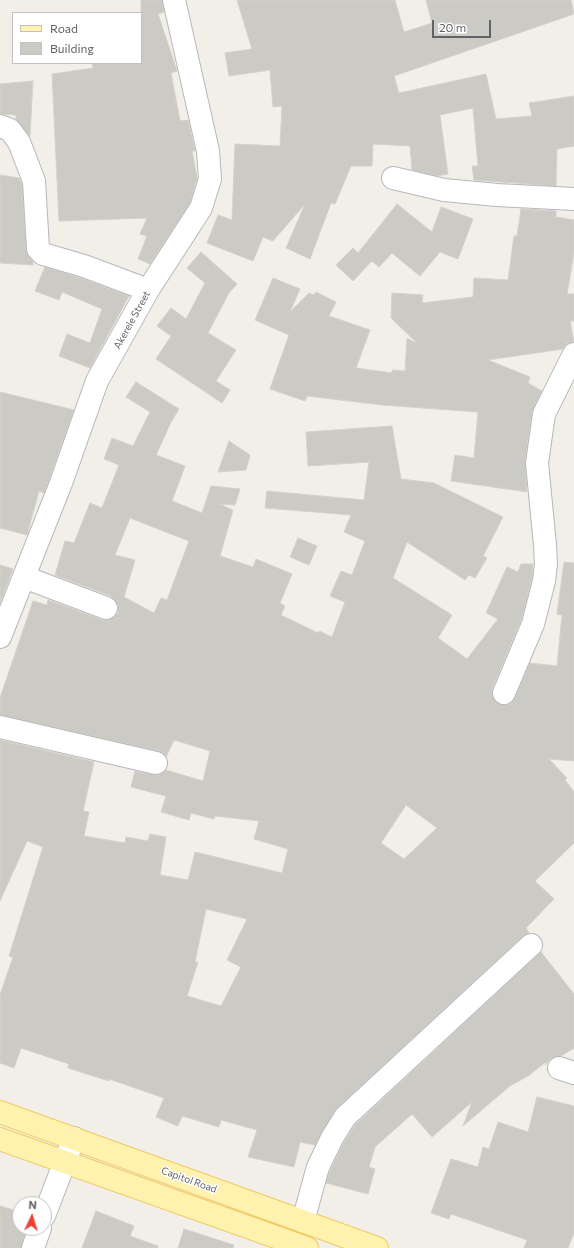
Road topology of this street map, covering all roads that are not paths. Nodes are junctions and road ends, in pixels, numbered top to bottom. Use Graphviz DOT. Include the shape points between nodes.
graph roads {
  1 [pos="174,0"];
  2 [pos="0,126"];
  3 [pos="393,178"];
  4 [pos="574,199"];
  5 [pos="148,290"];
  6 [pos="574,354"];
  7 [pos="24,577"];
  8 [pos="7,599"];
  9 [pos="106,608"];
  10 [pos="0,637"];
  11 [pos="504,693"];
  12 [pos="0,727"];
  13 [pos="156,763"];
  14 [pos="531,945"];
  15 [pos="0,1112"];
  16 [pos="74,1138"];
  17 [pos="0,1139"];
  18 [pos="63,1162"];
  19 [pos="51,1196"];
  20 [pos="303,1221"];
  21 [pos="37,1236"];
  22 [pos="33,1248"];
  23 [pos="308,1248"];
  24 [pos="377,1248"];
  1 -- 5 [label="street, Akerele Street" via="208,151 210,179 201,208"];
  2 -- 5 [label="street" via="10,130 19,142 34,181 38,249 43,254"];
  3 -- 4 [label="street" via="444,190"];
  5 -- 7 [label="street, Akerele Street" via="97,382"];
  6 -- 11 [label="street" via="544,414 537,463 545,545 544,581 533,624"];
  7 -- 8 [label="street, Akerele Street"];
  7 -- 9 [label="street"];
  8 -- 10 [label="street, Akerele Street"];
  12 -- 13 [label="street"];
  14 -- 20 [label="street" via="345,1117 318,1167"];
  15 -- 16 [label="main road, Capitol Road"];
  16 -- 18 [label="street"];
  16 -- 20 [label="main road, Capitol Road"];
  17 -- 18 [label="main road"];
  18 -- 19 [label="street"];
  18 -- 23 [label="main road"];
  20 -- 24 [label="main road, Capitol Road"];
  21 -- 22 [label="street"];
}
